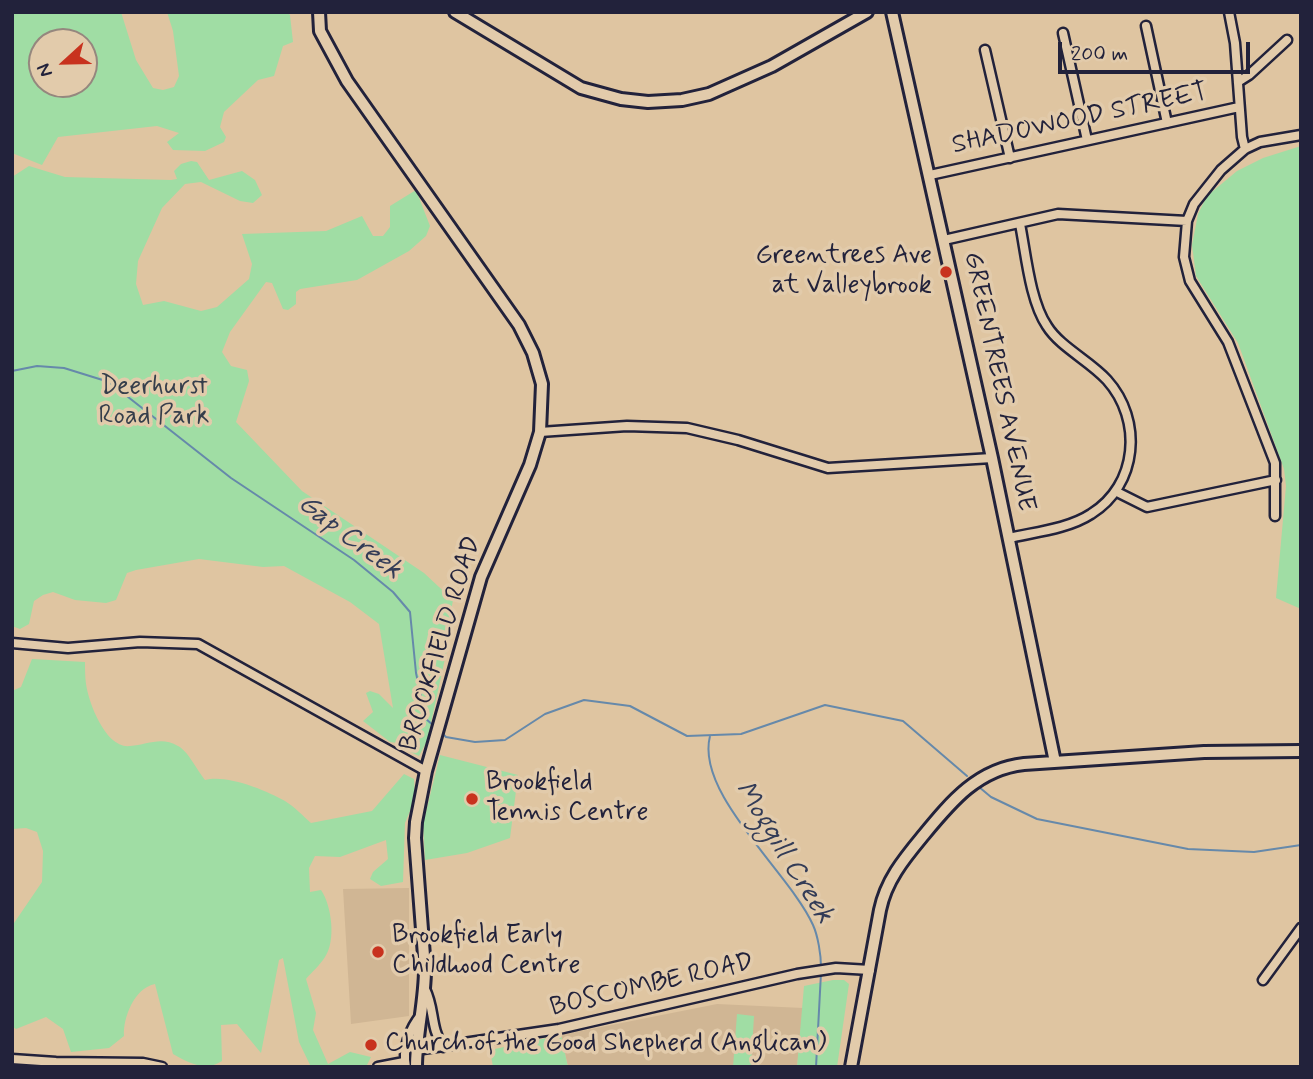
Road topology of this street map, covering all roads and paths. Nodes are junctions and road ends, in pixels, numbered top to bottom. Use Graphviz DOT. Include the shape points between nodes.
graph roads {
  1 [pos="318,12"];
  2 [pos="455,12"];
  3 [pos="867,12"];
  4 [pos="892,12"];
  5 [pos="1229,12"];
  6 [pos="1146,26"];
  7 [pos="1063,33"];
  8 [pos="1287,40"];
  9 [pos="985,50"];
  10 [pos="1238,82"];
  11 [pos="1239,107"];
  12 [pos="1167,123"];
  13 [pos="1301,135"];
  14 [pos="1087,140"];
  15 [pos="1245,149"];
  16 [pos="1010,158"];
  17 [pos="930,175"];
  18 [pos="1187,221"];
  19 [pos="1020,224"];
  20 [pos="944,240"];
  21 [pos="540,432"];
  22 [pos="992,458"];
  23 [pos="1276,480"];
  24 [pos="1117,492"];
  25 [pos="1275,516"];
  26 [pos="1009,538"];
  27 [pos="12,643"];
  28 [pos="1301,751"];
  29 [pos="1055,762"];
  30 [pos="426,771"];
  31 [pos="1301,928"];
  32 [pos="870,970"];
  33 [pos="1263,980"];
  34 [pos="425,989"];
  35 [pos="422,1014"];
  36 [pos="443,1047"];
  37 [pos="416,1050"];
  38 [pos="12,1059"];
  39 [pos="405,1064"];
  40 [pos="162,1067"];
  41 [pos="378,1067"];
  42 [pos="416,1067"];
  43 [pos="851,1067"];
  1 -- 21 [label="main road, BROOKFIELD ROAD" via="320,31 347,81 519,325 542,384"];
  2 -- 3 [label="main road" via="581,88 648,102 709,94 772,66"];
  4 -- 17 [label="main road, GREENTREES AVENUE"];
  5 -- 10 [label="street"];
  6 -- 12 [label="street"];
  7 -- 14 [label="street"];
  8 -- 10 [label="street"];
  9 -- 16 [label="street"];
  10 -- 11 [label="street"];
  11 -- 12 [label="street, SHADOWOOD STREET"];
  11 -- 15 [label="street"];
  12 -- 14 [label="street, SHADOWOOD STREET"];
  13 -- 15 [label="street"];
  14 -- 16 [label="street, SHADOWOOD STREET"];
  15 -- 18 [label="street" via="1204,189"];
  16 -- 17 [label="street, SHADOWOOD STREET"];
  17 -- 20 [label="main road, GREENTREES AVENUE"];
  18 -- 19 [label="street" via="1058,214"];
  18 -- 23 [label="street" via="1186,269 1228,342 1275,463"];
  19 -- 20 [label="street"];
  19 -- 24 [label="street" via="1039,313 1049,329 1107,379 1121,400 1130,426 1131,448"];
  20 -- 22 [label="main road, GREENTREES AVENUE"];
  21 -- 22 [label="street" via="627,426 687,428 828,468"];
  21 -- 30 [label="main road, BROOKFIELD ROAD" via="481,578"];
  22 -- 26 [label="main road, GREENTREES AVENUE"];
  23 -- 24 [label="street" via="1147,507"];
  23 -- 25 [label="street"];
  24 -- 26 [label="street" via="1091,514 1070,524"];
  26 -- 29 [label="main road, GREENTREES AVENUE"];
  27 -- 30 [label="street" via="68,648 140,642 198,644"];
  28 -- 29 [label="main road"];
  29 -- 32 [label="main road" via="1017,764 992,772 960,793 891,879 883,897"];
  30 -- 34 [label="main road, BROOKFIELD ROAD" via="415,838"];
  31 -- 33 [label="street"];
  32 -- 36 [label="street, BOSCOMBE ROAD" via="811,972 559,1029"];
  32 -- 43 [label="main road"];
  34 -- 35 [label="main road, BROOKFIELD ROAD"];
  34 -- 36 [label="street" via="433,1028"];
  35 -- 37 [label="main road, BROOKFIELD ROAD"];
  35 -- 39 [label="street" via="412,1025"];
  36 -- 37 [label="street, BOSCOMBE ROAD"];
  37 -- 42 [label="main road, BROOKFIELD ROAD"];
  38 -- 40 [label="street"];
  39 -- 41 [label="street"];
}
